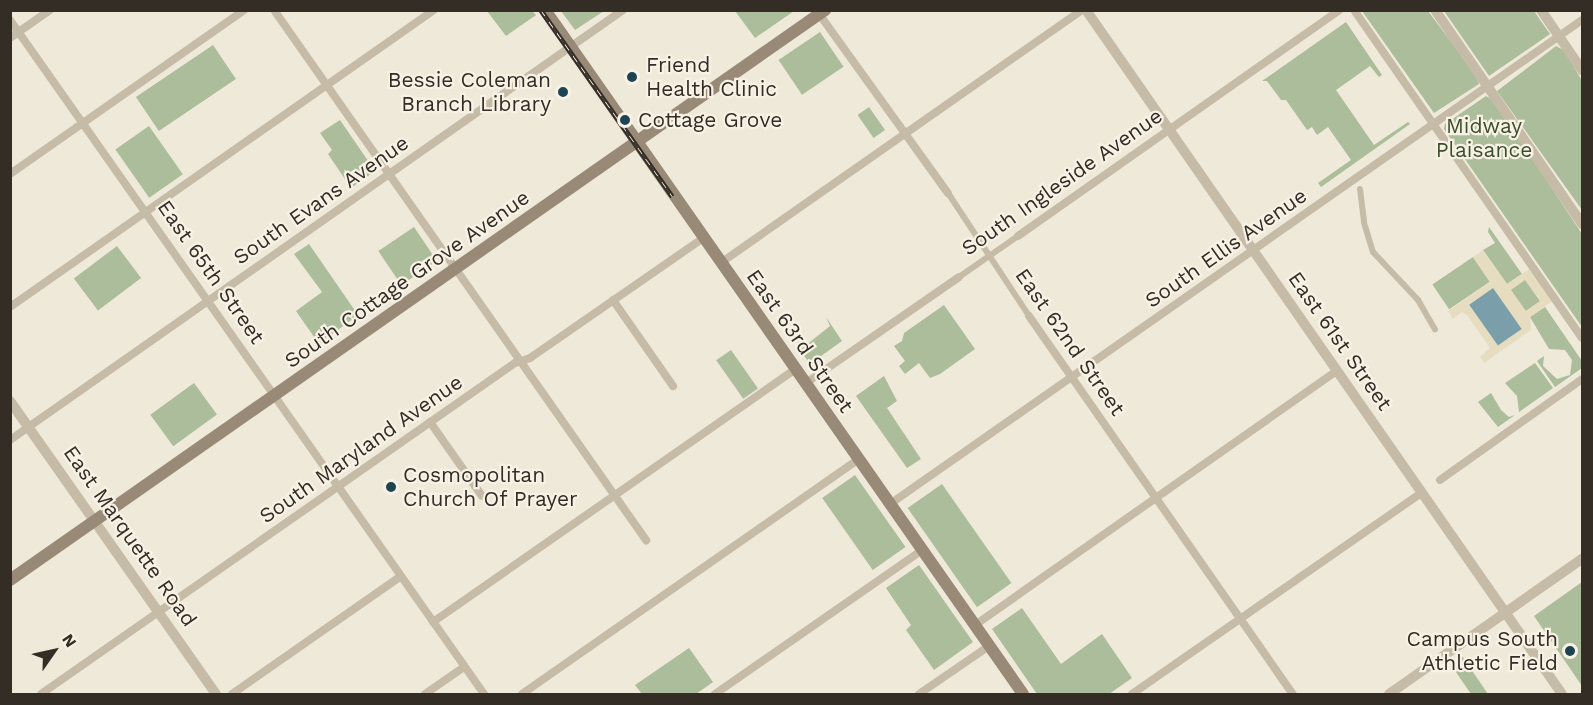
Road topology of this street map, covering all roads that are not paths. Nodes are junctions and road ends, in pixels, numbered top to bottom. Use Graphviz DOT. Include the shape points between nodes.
graph roads {
  1 [pos="50,10"];
  2 [pos="243,10"];
  3 [pos="274,10"];
  4 [pos="434,10"];
  5 [pos="545,10"];
  6 [pos="623,10"];
  7 [pos="1084,10"];
  8 [pos="1339,10"];
  9 [pos="1354,10"];
  10 [pos="1434,10"];
  11 [pos="1541,10"];
  12 [pos="821,12"];
  13 [pos="10,20"];
  14 [pos="1582,20"];
  15 [pos="19,32"];
  16 [pos="1559,36"];
  17 [pos="10,38"];
  18 [pos="571,47"];
  19 [pos="1582,70"];
  20 [pos="327,86"];
  21 [pos="1488,86"];
  22 [pos="83,123"];
  23 [pos="1433,125"];
  24 [pos="1169,130"];
  25 [pos="906,134"];
  26 [pos="638,142"];
  27 [pos="10,174"];
  28 [pos="390,174"];
  29 [pos="1360,189"];
  30 [pos="948,193"];
  31 [pos="146,212"];
  32 [pos="1582,224"];
  33 [pos="1018,236"];
  34 [pos="705,237"];
  35 [pos="1253,251"];
  36 [pos="990,255"];
  37 [pos="722,262"];
  38 [pos="456,268"];
  39 [pos="959,277"];
  40 [pos="614,300"];
  41 [pos="209,301"];
  42 [pos="10,307"];
  43 [pos="1029,316"];
  44 [pos="1435,330"];
  45 [pos="1582,338"];
  46 [pos="522,361"];
  47 [pos="796,369"];
  48 [pos="1336,371"];
  49 [pos="1072,378"];
  50 [pos="1582,379"];
  51 [pos="806,383"];
  52 [pos="674,386"];
  53 [pos="275,394"];
  54 [pos="10,401"];
  55 [pos="430,423"];
  56 [pos="29,427"];
  57 [pos="10,440"];
  58 [pos="859,459"];
  59 [pos="1440,480"];
  60 [pos="339,486"];
  61 [pos="1421,493"];
  62 [pos="615,495"];
  63 [pos="482,496"];
  64 [pos="1156,498"];
  65 [pos="890,504"];
  66 [pos="95,520"];
  67 [pos="646,540"];
  68 [pos="922,550"];
  69 [pos="1582,559"];
  70 [pos="401,576"];
  71 [pos="10,580"];
  72 [pos="159,612"];
  73 [pos="1505,613"];
  74 [pos="1240,618"];
  75 [pos="433,622"];
  76 [pos="975,625"];
  77 [pos="989,646"];
  78 [pos="465,667"];
  79 [pos="40,694"];
  80 [pos="216,694"];
  81 [pos="232,694"];
  82 [pos="425,694"];
  83 [pos="484,694"];
  84 [pos="522,694"];
  85 [pos="715,694"];
  86 [pos="919,694"];
  87 [pos="1023,694"];
  88 [pos="1132,694"];
  89 [pos="1293,694"];
  90 [pos="1389,694"];
  91 [pos="1562,694"];
  1 -- 15 [label="street"];
  2 -- 22 [label="street"];
  3 -- 20 [label="street"];
  4 -- 20 [label="street"];
  5 -- 18 [label="main road, East 63rd Street"];
  6 -- 18 [label="street, South Evans Avenue"];
  7 -- 24 [label="street, East 61st Street"];
  7 -- 25 [label="street"];
  8 -- 24 [label="street, South Ingleside Avenue"];
  9 -- 23 [label="street"];
  10 -- 21 [label="street"];
  11 -- 16 [label="street"];
  12 -- 25 [label="street, East 62nd Street"];
  12 -- 26 [label="main road, South Cottage Grove Avenue"];
  13 -- 15 [label="street, East 65th Street"];
  14 -- 16 [label="street, South Ellis Avenue"];
  15 -- 17 [label="street"];
  15 -- 22 [label="street, East 65th Street"];
  16 -- 19 [label="street"];
  16 -- 21 [label="street, South Ellis Avenue"];
  18 -- 26 [label="main road, East 63rd Street"];
  18 -- 28 [label="street, South Evans Avenue"];
  20 -- 28 [label="street"];
  20 -- 31 [label="street"];
  21 -- 23 [label="street, South Ellis Avenue"];
  21 -- 32 [label="street"];
  22 -- 27 [label="street"];
  22 -- 31 [label="street, East 65th Street"];
  23 -- 35 [label="street, South Ellis Avenue"];
  23 -- 45 [label="street"];
  24 -- 33 [label="street, South Ingleside Avenue"];
  24 -- 35 [label="street, East 61st Street"];
  25 -- 30 [label="street, East 62nd Street"];
  25 -- 37 [label="street"];
  26 -- 34 [label="main road, East 63rd Street"];
  26 -- 38 [label="main road, South Cottage Grove Avenue"];
  28 -- 38 [label="street"];
  28 -- 41 [label="street, South Evans Avenue"];
  29 -- 44 [label="street" via="1364,225 1373,252 1418,300"];
  30 -- 36 [label="street, East 62nd Street"];
  31 -- 41 [label="street, East 65th Street"];
  31 -- 42 [label="street"];
  33 -- 36 [label="street, South Ingleside Avenue"];
  34 -- 37 [label="main road, East 63rd Street"];
  34 -- 40 [label="street, South Maryland Avenue"];
  35 -- 48 [label="street, East 61st Street"];
  35 -- 49 [label="street, South Ellis Avenue"];
  36 -- 39 [label="street, South Ingleside Avenue"];
  36 -- 43 [label="street, East 62nd Street"];
  37 -- 47 [label="main road, East 63rd Street"];
  38 -- 46 [label="street"];
  38 -- 53 [label="main road, South Cottage Grove Avenue"];
  39 -- 51 [label="street, South Ingleside Avenue"];
  40 -- 46 [label="street, South Maryland Avenue"];
  40 -- 52 [label="street"];
  41 -- 53 [label="street, East 65th Street"];
  41 -- 56 [label="street, South Evans Avenue"];
  43 -- 49 [label="street, East 62nd Street"];
  46 -- 55 [label="street, South Maryland Avenue"];
  46 -- 62 [label="street"];
  47 -- 51 [label="main road, East 63rd Street"];
  47 -- 62 [label="street"];
  48 -- 61 [label="street, East 61st Street"];
  48 -- 64 [label="street"];
  49 -- 64 [label="street, East 62nd Street"];
  49 -- 65 [label="street, South Ellis Avenue"];
  50 -- 59 [label="street"];
  51 -- 58 [label="main road, East 63rd Street"];
  53 -- 60 [label="street, East 65th Street"];
  53 -- 66 [label="main road, South Cottage Grove Avenue"];
  54 -- 56 [label="street, East Marquette Road"];
  55 -- 60 [label="street, South Maryland Avenue"];
  55 -- 63 [label="street"];
  56 -- 57 [label="street, South Evans Avenue"];
  56 -- 66 [label="street, East Marquette Road"];
  58 -- 65 [label="main road, East 63rd Street"];
  58 -- 84 [label="street"];
  60 -- 70 [label="street, East 65th Street"];
  60 -- 72 [label="street, South Maryland Avenue"];
  61 -- 73 [label="street, East 61st Street"];
  61 -- 74 [label="street"];
  62 -- 67 [label="street"];
  62 -- 75 [label="street"];
  64 -- 74 [label="street, East 62nd Street"];
  64 -- 76 [label="street"];
  65 -- 68 [label="main road, East 63rd Street"];
  66 -- 71 [label="main road, South Cottage Grove Avenue"];
  66 -- 72 [label="street, East Marquette Road"];
  68 -- 76 [label="main road, East 63rd Street"];
  68 -- 85 [label="street"];
  69 -- 73 [label="street"];
  70 -- 75 [label="street, East 65th Street"];
  70 -- 81 [label="street"];
  72 -- 79 [label="street, South Maryland Avenue"];
  72 -- 80 [label="street, East Marquette Road"];
  73 -- 90 [label="street"];
  73 -- 91 [label="street, East 61st Street"];
  74 -- 88 [label="street"];
  74 -- 89 [label="street, East 62nd Street"];
  75 -- 78 [label="street, East 65th Street"];
  76 -- 77 [label="main road, East 63rd Street"];
  77 -- 86 [label="street"];
  77 -- 87 [label="main road, East 63rd Street"];
  78 -- 82 [label="street"];
  78 -- 83 [label="street, East 65th Street"];
}
